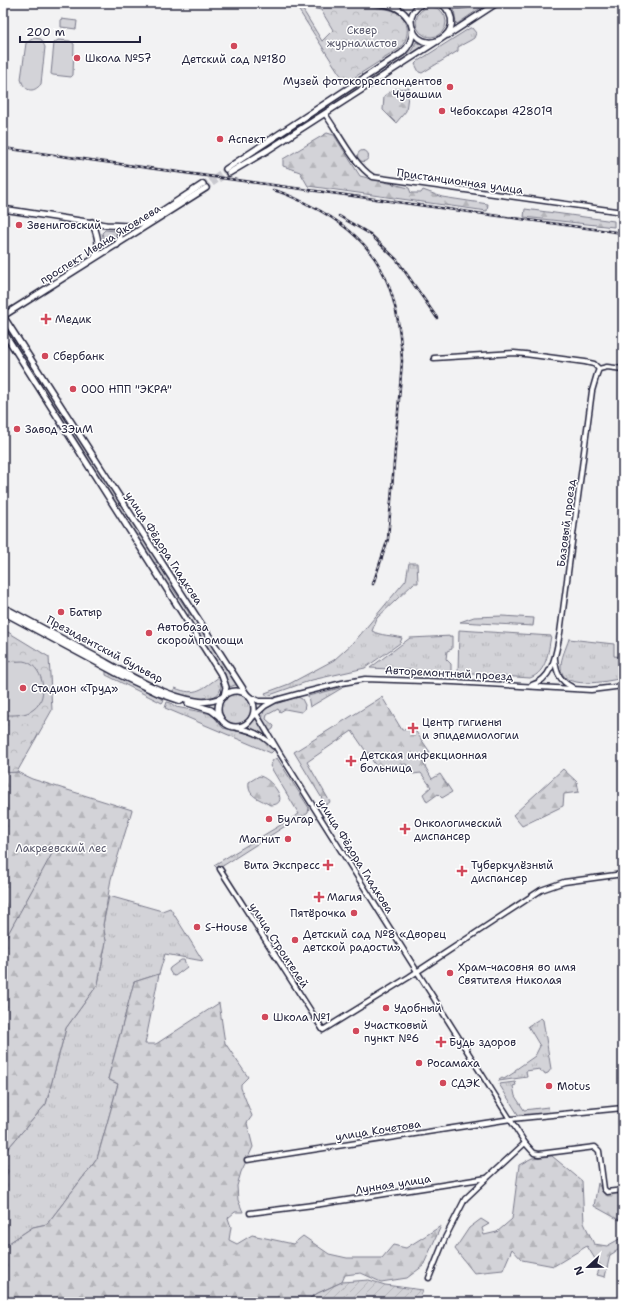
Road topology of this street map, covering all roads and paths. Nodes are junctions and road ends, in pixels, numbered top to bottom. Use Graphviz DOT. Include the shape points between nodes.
graph roads {
  1 [pos="378,3"];
  2 [pos="423,3"];
  3 [pos="440,3"];
  4 [pos="474,3"];
  5 [pos="497,3"];
  6 [pos="412,26"];
  7 [pos="445,36"];
  8 [pos="439,40"];
  9 [pos="326,114"];
  10 [pos="3,209"];
  11 [pos="623,212"];
  12 [pos="92,222"];
  13 [pos="116,226"];
  14 [pos="117,245"];
  15 [pos="94,258"];
  16 [pos="3,316"];
  17 [pos="3,331"];
  18 [pos="434,358"];
  19 [pos="599,369"];
  20 [pos="623,369"];
  21 [pos="65,412"];
  22 [pos="57,417"];
  23 [pos="162,563"];
  24 [pos="154,569"];
  25 [pos="3,607"];
  26 [pos="3,612"];
  27 [pos="197,618"];
  28 [pos="189,624"];
  29 [pos="53,635"];
  30 [pos="554,658"];
  31 [pos="524,686"];
  32 [pos="623,686"];
  33 [pos="574,688"];
  34 [pos="248,695"];
  35 [pos="223,697"];
  36 [pos="276,700"];
  37 [pos="254,714"];
  38 [pos="220,717"];
  39 [pos="237,728"];
  40 [pos="279,752"];
  41 [pos="220,870"];
  42 [pos="623,874"];
  43 [pos="417,971"];
  44 [pos="623,1108"];
  45 [pos="511,1119"];
  46 [pos="525,1143"];
  47 [pos="247,1160"];
  48 [pos="487,1178"];
  49 [pos="623,1190"];
  50 [pos="250,1213"];
  51 [pos="429,1278"];
  1 -- 6 [label="main road" via="398,8"];
  2 -- 6 [label="main road" via="412,14"];
  3 -- 4 [label="main road"];
  3 -- 7 [label="main road" via="448,11 451,19 450,29"];
  5 -- 7 [label="main road"];
  6 -- 8 [label="main road" via="421,40"];
  6 -- 9 [label="main road" via="410,44 398,56 264,143 228,171"];
  7 -- 8 [label="main road"];
  8 -- 9 [label="main road"];
  9 -- 11 [label="street, Пристанционная улица" via="362,168 373,177"];
  10 -- 12 [label="main road, проспект Ивана Яковлева"];
  12 -- 13 [label="main road, проспект Ивана Яковлева"];
  12 -- 15 [label="main road" via="98,248"];
  13 -- 14 [label="main road" via="121,236"];
  13 -- 14 [label="main road, проспект Ивана Яковлева" via="145,222 205,186"];
  14 -- 15 [label="main road, проспект Ивана Яковлева"];
  15 -- 16 [label="main road, проспект Ивана Яковлева"];
  16 -- 21 [label="main road, улица Фёдора Гладкова"];
  17 -- 22 [label="main road, улица Фёдора Гладкова"];
  18 -- 19 [label="street" via="525,354 585,362 594,364"];
  19 -- 20 [label="street"];
  19 -- 30 [label="street, Базовый проезд" via="592,391 562,625"];
  21 -- 22 [label="main road"];
  21 -- 23 [label="main road, улица Фёдора Гладкова"];
  22 -- 24 [label="main road, улица Фёдора Гладкова"];
  23 -- 24 [label="main road"];
  23 -- 27 [label="main road, улица Фёдора Гладкова"];
  24 -- 28 [label="main road, улица Фёдора Гладкова"];
  25 -- 29 [label="main road, Президентский бульвар"];
  26 -- 29 [label="main road, Президентский бульвар"];
  27 -- 28 [label="main road"];
  27 -- 34 [label="main road, улица Фёдора Гладкова"];
  28 -- 35 [label="main road, улица Фёдора Гладкова" via="222,676 226,687"];
  29 -- 35 [label="main road, Президентский бульвар" via="123,672 180,697 202,702"];
  29 -- 38 [label="main road, Президентский бульвар" via="145,687 174,699 205,707"];
  30 -- 31 [label="street, Базовый проезд" via="544,679"];
  30 -- 33 [label="street" via="560,678 566,685"];
  31 -- 33 [label="street, Авторемонтный проезд"];
  31 -- 36 [label="street, Авторемонтный проезд" via="365,679"];
  32 -- 33 [label="street, Авторемонтный проезд" via="591,690"];
  34 -- 35 [label="main road" via="234,691"];
  34 -- 36 [label="street, Авторемонтный проезд" via="259,701"];
  34 -- 37 [label="main road"];
  35 -- 38 [label="main road" via="219,704"];
  36 -- 37 [label="street, Авторемонтный проезд"];
  37 -- 39 [label="main road" via="245,725"];
  37 -- 40 [label="street, улица Фёдора Гладкова"];
  38 -- 39 [label="main road" via="227,725"];
  39 -- 40 [label="street, улица Фёдора Гладкова" via="265,737"];
  40 -- 43 [label="street, улица Фёдора Гладкова"];
  41 -- 43 [label="street, улица Строителей" via="323,1030"];
  42 -- 43 [label="street" via="564,882 541,890"];
  43 -- 45 [label="street, улица Фёдора Гладкова"];
  44 -- 45 [label="street, улица Кочетова"];
  45 -- 46 [label="street, улица Фёдора Гладкова"];
  45 -- 47 [label="street, улица Кочетова"];
  46 -- 48 [label="street"];
  46 -- 49 [label="street" via="534,1153 539,1154 596,1148 599,1151 604,1189 607,1192"];
  48 -- 50 [label="street, Лунная улица"];
  48 -- 51 [label="street" via="465,1199 445,1238"];
}
